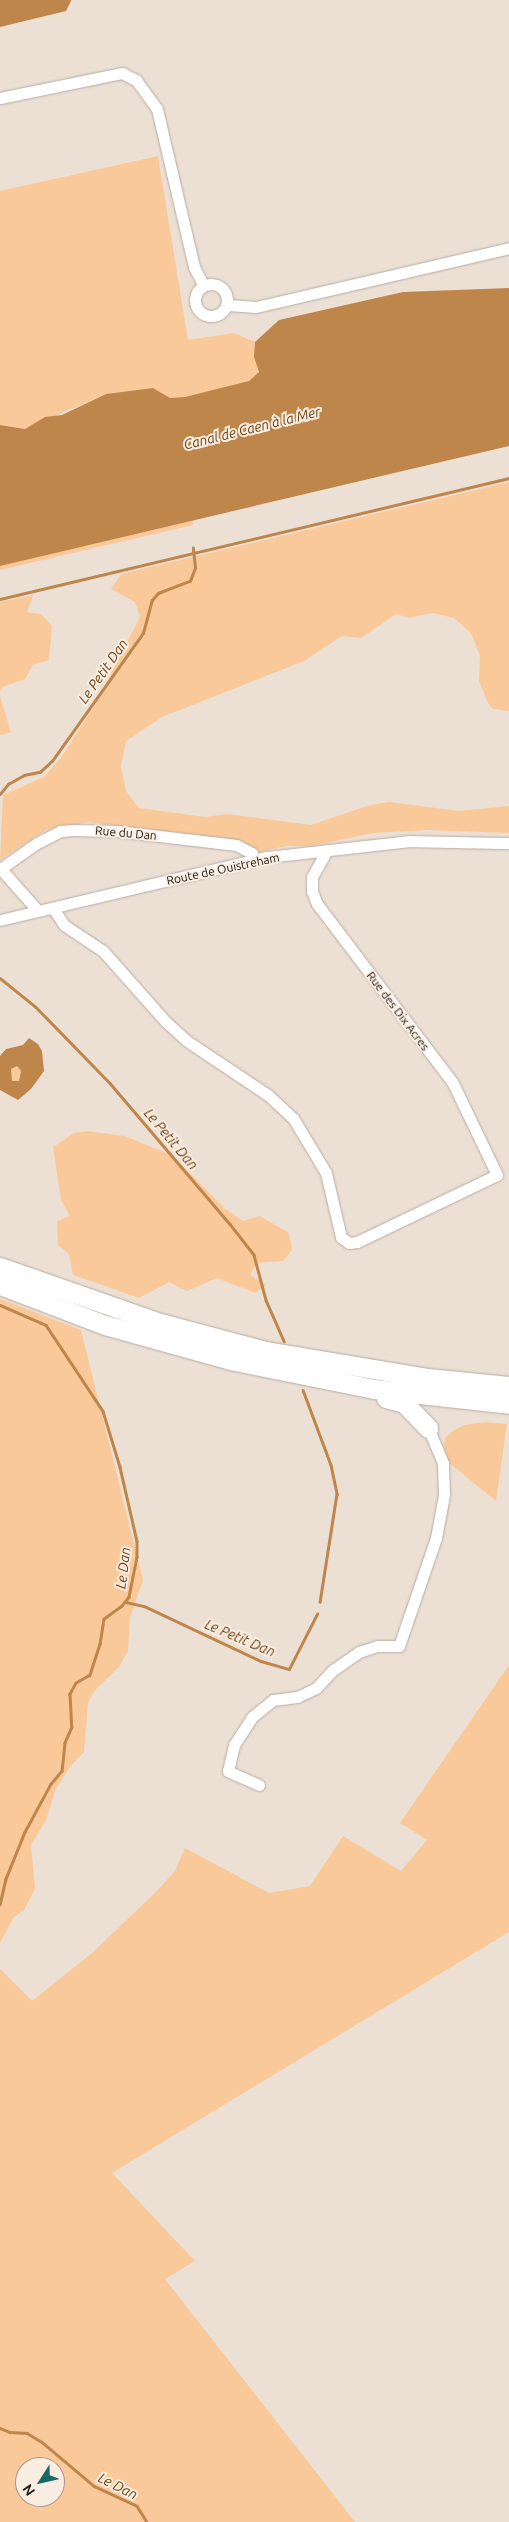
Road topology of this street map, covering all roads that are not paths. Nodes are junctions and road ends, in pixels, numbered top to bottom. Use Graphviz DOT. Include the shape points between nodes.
graph roads {
  1 [pos="0,98"];
  2 [pos="509,248"];
  3 [pos="203,285"];
  4 [pos="228,305"];
  5 [pos="509,842"];
  6 [pos="327,850"];
  7 [pos="255,860"];
  8 [pos="0,869"];
  9 [pos="53,908"];
  10 [pos="38,912"];
  11 [pos="0,920"];
  12 [pos="0,1267"];
  13 [pos="0,1285"];
  14 [pos="509,1386"];
  15 [pos="374,1389"];
  16 [pos="455,1400"];
  17 [pos="509,1404"];
  18 [pos="428,1428"];
  19 [pos="259,1785"];
  1 -- 3 [label="street" via="122,73 136,80 157,108 194,266"];
  2 -- 4 [label="street" via="256,307"];
  3 -- 4 [label="street" via="220,286 227,294"];
  3 -- 4 [label="street" via="195,294 194,305 201,314 208,317 219,314"];
  5 -- 6 [label="street, Route de Ouistreham" via="410,841"];
  6 -- 7 [label="street, Route de Ouistreham"];
  6 -- 9 [label="street, Rue des Dix Acres" via="312,877 312,891 317,904 453,1083 497,1175 357,1242 348,1243 341,1237 326,1173 293,1118 268,1095 187,1041 103,951 64,924"];
  7 -- 8 [label="street, Rue du Dan" via="252,853 236,844 117,831 73,830 37,843"];
  7 -- 9 [label="street, Route de Ouistreham"];
  8 -- 10 [label="street, Rue du Dan"];
  9 -- 10 [label="street, Route de Ouistreham"];
  10 -- 11 [label="street, Route de Ouistreham"];
  12 -- 14 [label="highway" via="160,1323 266,1351 427,1378"];
  13 -- 15 [label="highway" via="159,1342 265,1368"];
  15 -- 16 [label="highway"];
  15 -- 18 [label="highway" via="384,1398 408,1406"];
  16 -- 17 [label="highway"];
  16 -- 18 [label="highway" via="431,1409 427,1417"];
  18 -- 19 [label="street" via="443,1463 444,1495 436,1538 399,1646 377,1646 359,1652 333,1670 316,1688 297,1697 273,1700 252,1717 234,1745 228,1771"];
}
